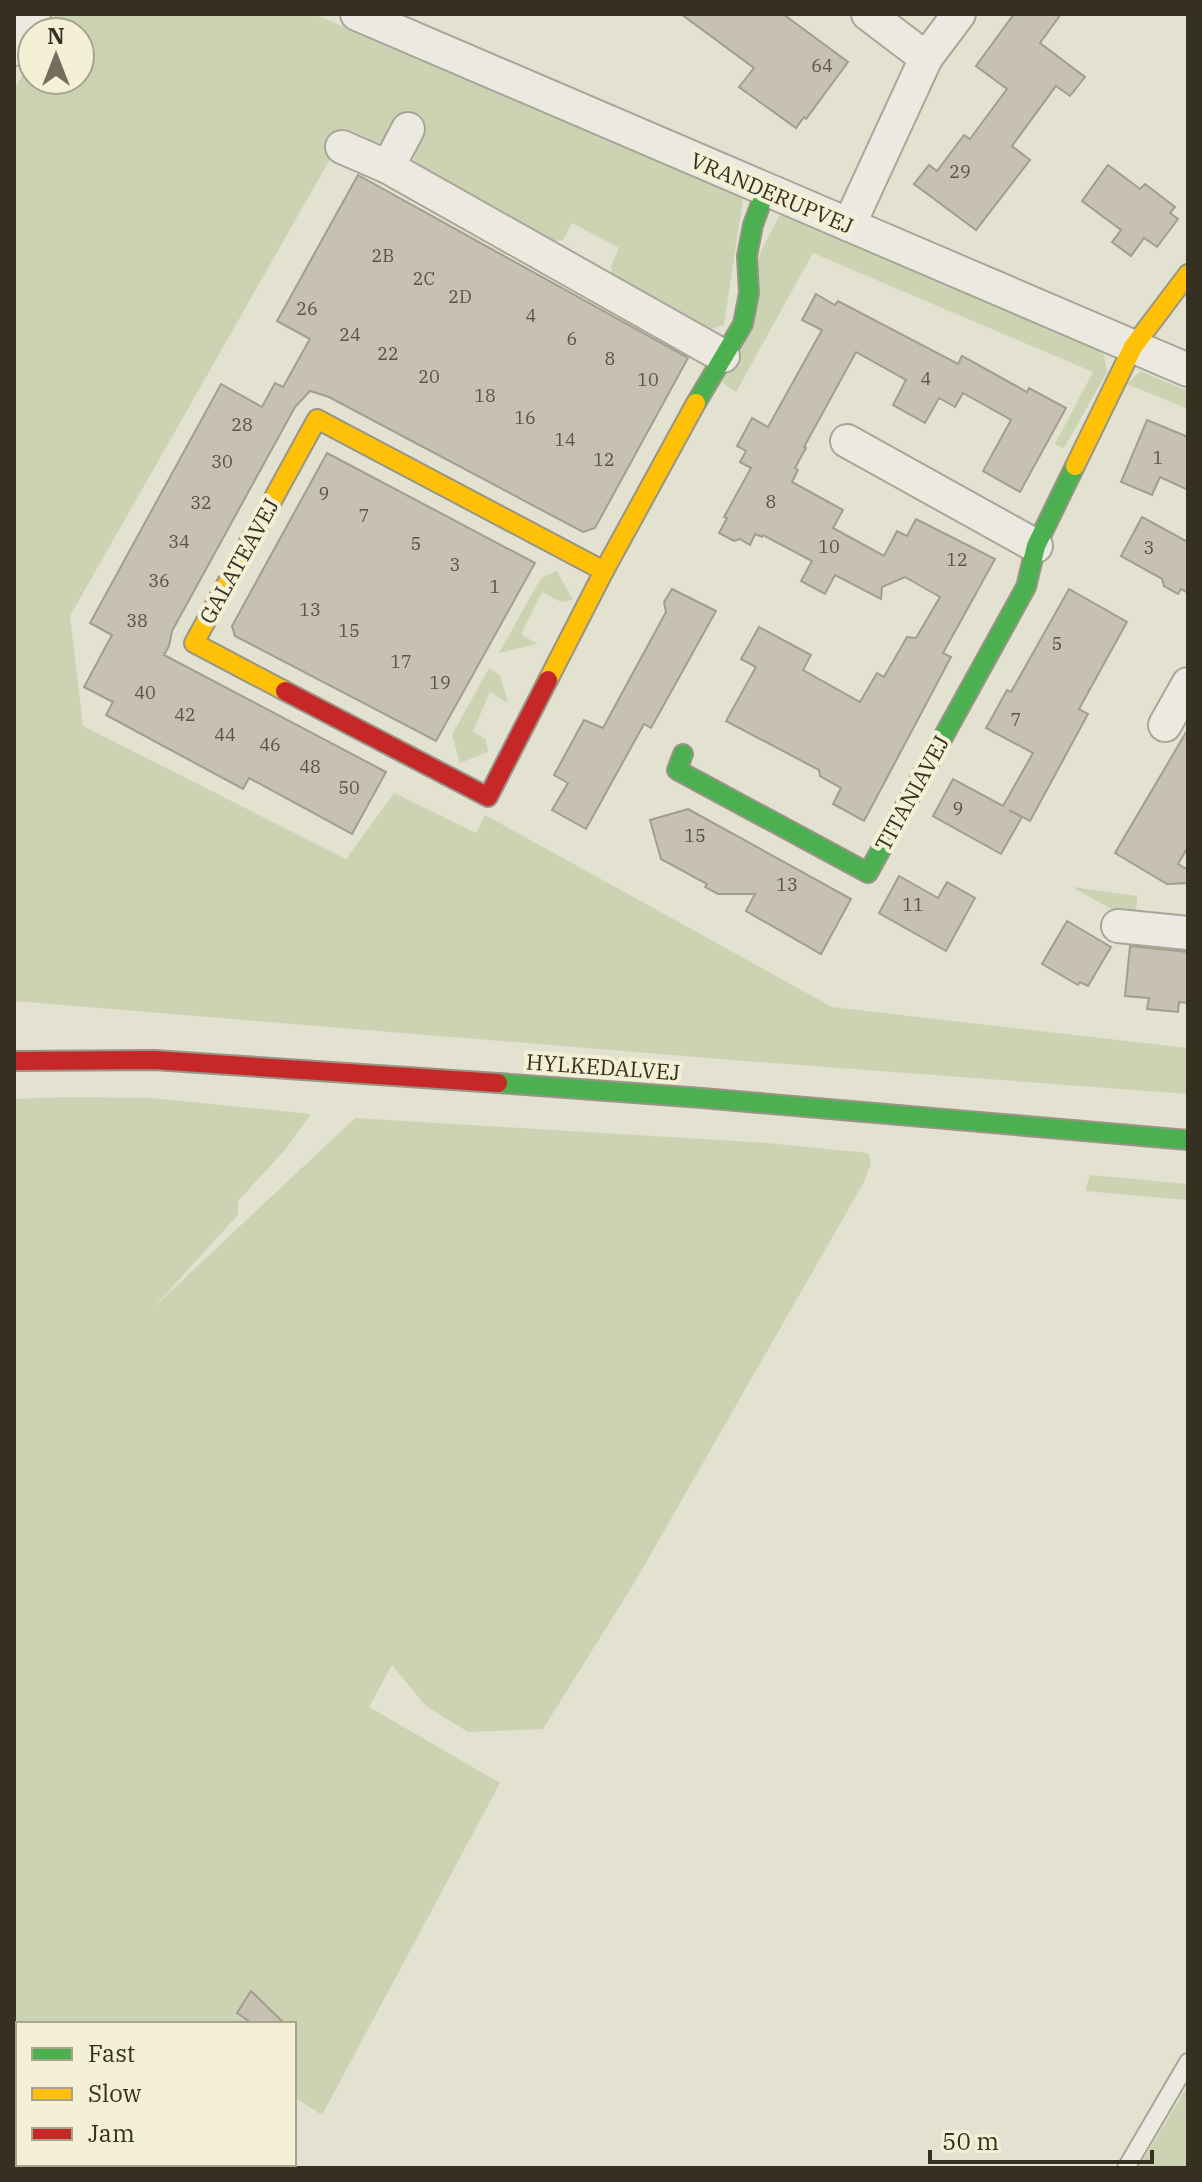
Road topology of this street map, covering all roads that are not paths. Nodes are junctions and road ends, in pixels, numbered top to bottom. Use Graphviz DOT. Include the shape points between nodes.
graph roads {
  1 [pos="34,14"];
  2 [pos="357,14"];
  3 [pos="868,14"];
  4 [pos="959,14"];
  5 [pos="14,49"];
  6 [pos="926,58"];
  7 [pos="408,129"];
  8 [pos="342,147"];
  9 [pos="388,167"];
  10 [pos="766,190"];
  11 [pos="849,225"];
  12 [pos="1188,274"];
  13 [pos="1133,347"];
  14 [pos="723,356"];
  15 [pos="1188,370"];
  16 [pos="847,441"];
  17 [pos="1036,546"];
  18 [pos="604,571"];
  19 [pos="1188,684"];
  20 [pos="1165,725"];
  21 [pos="683,754"];
  22 [pos="1118,926"];
  23 [pos="1188,933"];
  24 [pos="14,1061"];
  25 [pos="1188,1140"];
  26 [pos="1188,2062"];
  27 [pos="1126,2168"];
  1 -- 5 [label="street"];
  2 -- 10 [label="street, VRANDERUPVEJ"];
  3 -- 6 [label="street"];
  4 -- 6 [label="street"];
  6 -- 11 [label="street"];
  7 -- 9 [label="street"];
  8 -- 9 [label="street"];
  9 -- 14 [label="street"];
  10 -- 11 [label="street, VRANDERUPVEJ"];
  10 -- 14 [label="street, GALATEAVEJ" via="747,256 749,293 743,324"];
  11 -- 13 [label="street, VRANDERUPVEJ"];
  12 -- 13 [label="street, TITANIAVEJ"];
  13 -- 15 [label="street, VRANDERUPVEJ"];
  13 -- 17 [label="street, TITANIAVEJ"];
  14 -- 18 [label="street, GALATEAVEJ"];
  16 -- 17 [label="street"];
  17 -- 21 [label="street, TITANIAVEJ" via="1026,587 868,873 677,770"];
  18 -- 18 [label="street, GALATEAVEJ" via="488,797 194,643 317,419"];
  19 -- 20 [label="street"];
  22 -- 23 [label="street"];
  24 -- 25 [label="street, HYLKEDALVEJ" via="230,1064"];
  26 -- 27 [label="lane"];
}
